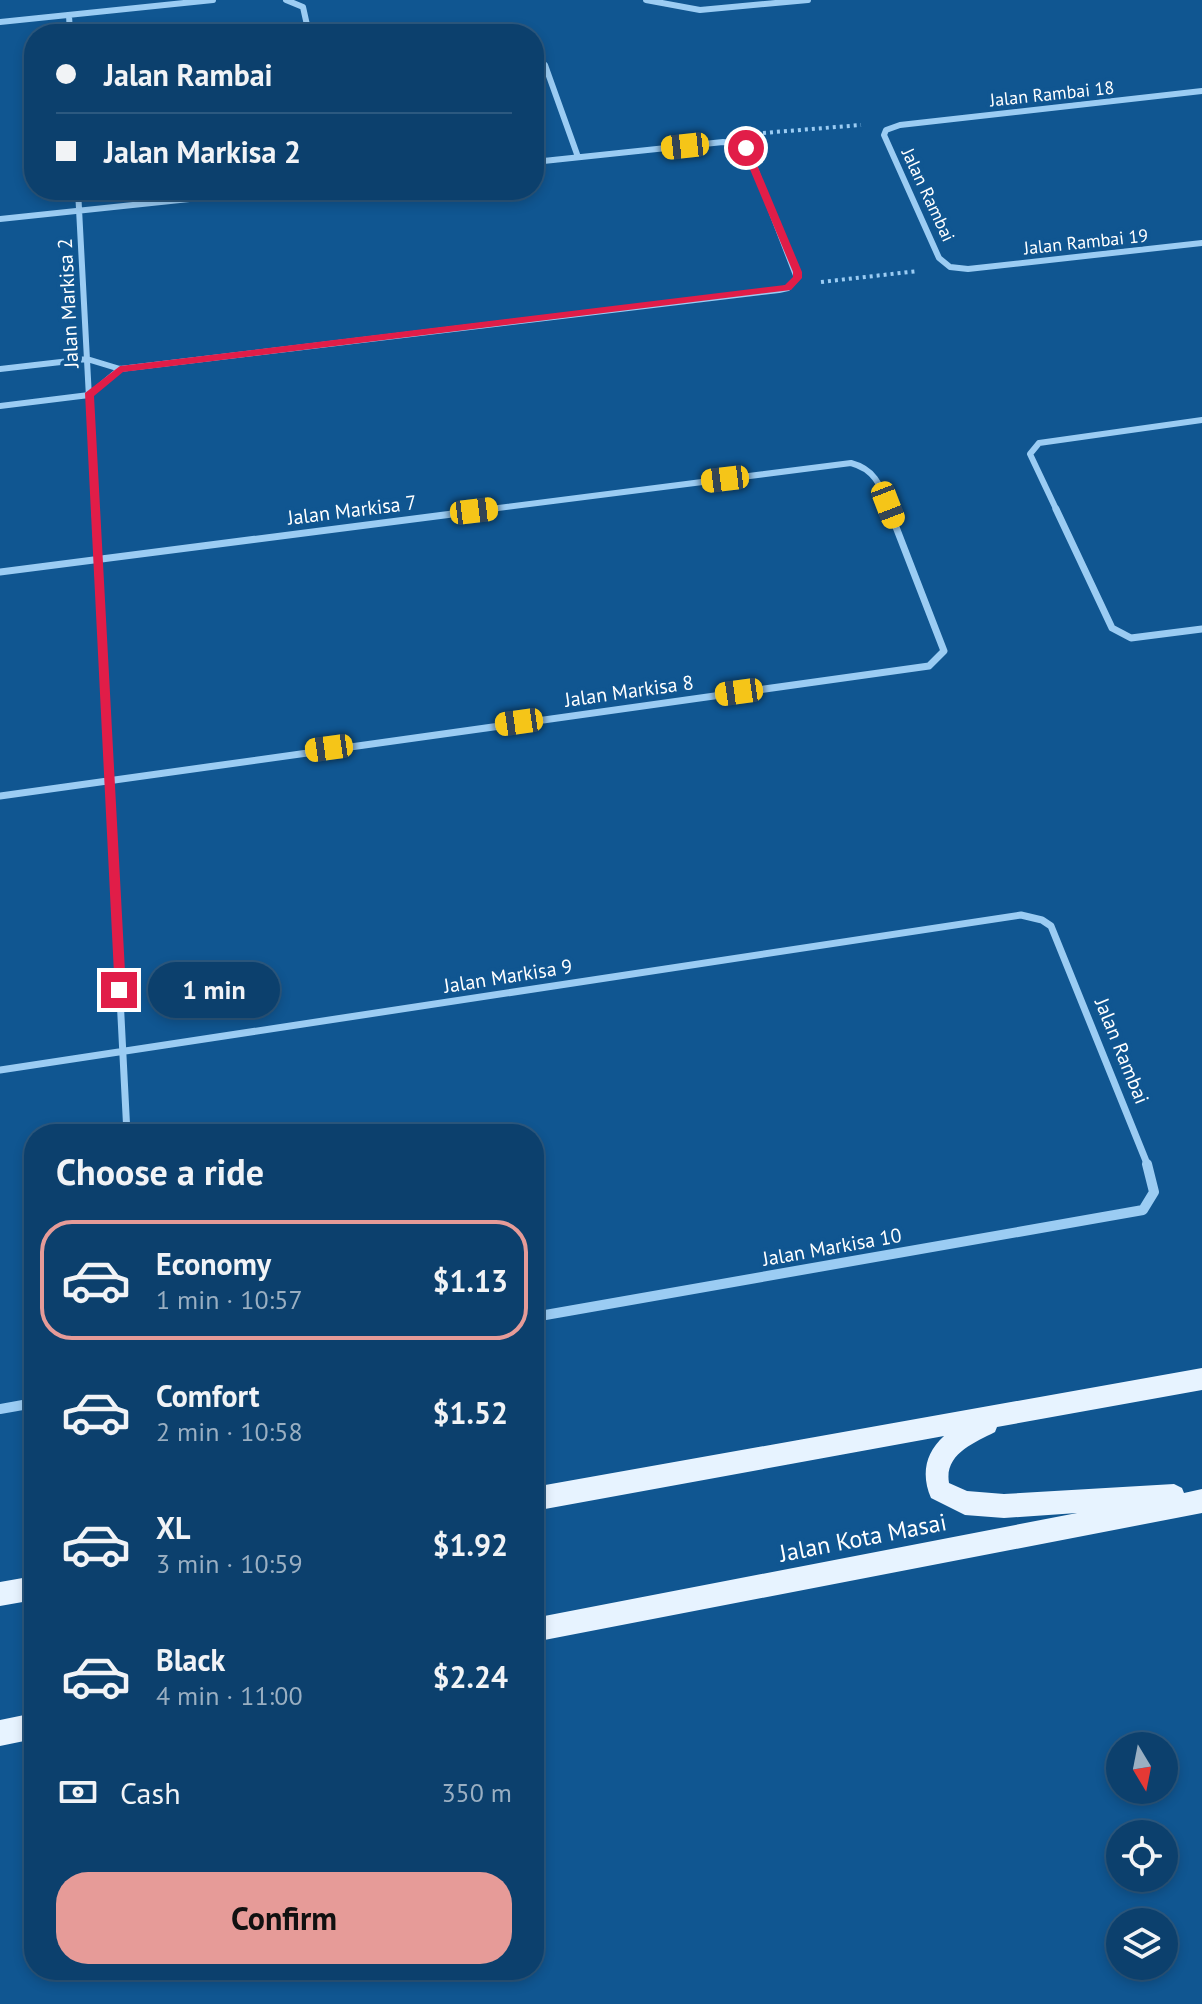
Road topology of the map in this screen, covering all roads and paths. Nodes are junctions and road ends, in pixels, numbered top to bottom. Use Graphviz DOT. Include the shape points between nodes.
graph roads {
  1 [pos="213,0"];
  2 [pos="286,0"];
  3 [pos="646,0"];
  4 [pos="808,0"];
  5 [pos="69,15"];
  6 [pos="0,22"];
  7 [pos="69,24"];
  8 [pos="307,24"];
  9 [pos="545,65"];
  10 [pos="1202,91"];
  11 [pos="905,124"];
  12 [pos="840,125"];
  13 [pos="756,133"];
  14 [pos="578,157"];
  15 [pos="544,161"];
  16 [pos="78,200"];
  17 [pos="178,200"];
  18 [pos="79,210"];
  19 [pos="0,219"];
  20 [pos="1202,243"];
  21 [pos="973,269"];
  22 [pos="910,272"];
  23 [pos="816,282"];
  24 [pos="87,359"];
  25 [pos="0,369"];
  26 [pos="120,369"];
  27 [pos="89,395"];
  28 [pos="0,406"];
  29 [pos="1202,420"];
  30 [pos="97,558"];
  31 [pos="0,572"];
  32 [pos="1202,629"];
  33 [pos="929,666"];
  34 [pos="108,779"];
  35 [pos="0,796"];
  36 [pos="1021,915"];
  37 [pos="122,1051"];
  38 [pos="0,1070"];
  39 [pos="126,1124"];
  40 [pos="1136,1214"];
  41 [pos="544,1315"];
  42 [pos="1202,1379"];
  43 [pos="24,1405"];
  44 [pos="0,1409"];
  45 [pos="1008,1414"];
  46 [pos="1202,1495"];
  47 [pos="544,1497"];
  48 [pos="1202,1501"];
  49 [pos="24,1590"];
  50 [pos="0,1594"];
  51 [pos="544,1628"];
  52 [pos="24,1728"];
  53 [pos="0,1733"];
  1 -- 5 [label="street"];
  2 -- 8 [label="street" via="303,7"];
  3 -- 4 [label="street" via="700,10"];
  5 -- 6 [label="street"];
  5 -- 7 [label="street"];
  9 -- 14 [label="street"];
  10 -- 11 [label="street, Jalan Rambai 18"];
  11 -- 21 [label="street, Jalan Rambai" via="886,130 884,139 939,258 950,267"];
  12 -- 13 [label="path"];
  14 -- 15 [label="street"];
  14 -- 26 [label="street" via="739,144 749,153 797,278 788,288"];
  16 -- 18 [label="street, Jalan Markisa 2"];
  17 -- 18 [label="street"];
  18 -- 19 [label="street"];
  18 -- 24 [label="street, Jalan Markisa 2"];
  20 -- 21 [label="street, Jalan Rambai 19"];
  22 -- 23 [label="path"];
  24 -- 25 [label="street"];
  24 -- 26 [label="street"];
  24 -- 27 [label="street, Jalan Markisa 2"];
  26 -- 27 [label="street"];
  27 -- 28 [label="street"];
  27 -- 30 [label="street, Jalan Markisa 2"];
  29 -- 32 [label="street" via="1053,440 1033,448 1031,460 1106,621 1120,634 1147,637"];
  30 -- 31 [label="street, Jalan Markisa 7"];
  30 -- 33 [label="street, Jalan Markisa 7" via="851,463 877,478 943,643 940,658"];
  30 -- 34 [label="street, Jalan Markisa 2"];
  33 -- 34 [label="street, Jalan Markisa 8"];
  34 -- 35 [label="street, Jalan Markisa 8"];
  34 -- 37 [label="street, Jalan Markisa 2"];
  36 -- 37 [label="street, Jalan Markisa 9"];
  36 -- 40 [label="street, Jalan Rambai" via="1042,920 1057,936 1153,1179 1152,1202"];
  37 -- 38 [label="street, Jalan Markisa 9"];
  37 -- 39 [label="street, Jalan Markisa 2"];
  40 -- 41 [label="street, Jalan Markisa 10"];
  42 -- 45 [label="main road"];
  43 -- 44 [label="street"];
  45 -- 46 [label="main road" via="950,1443 936,1462 939,1490 965,1503 1004,1506"];
  45 -- 47 [label="main road"];
  48 -- 51 [label="main road, Jalan Kota Masai"];
  49 -- 50 [label="main road"];
  52 -- 53 [label="main road"];
}
